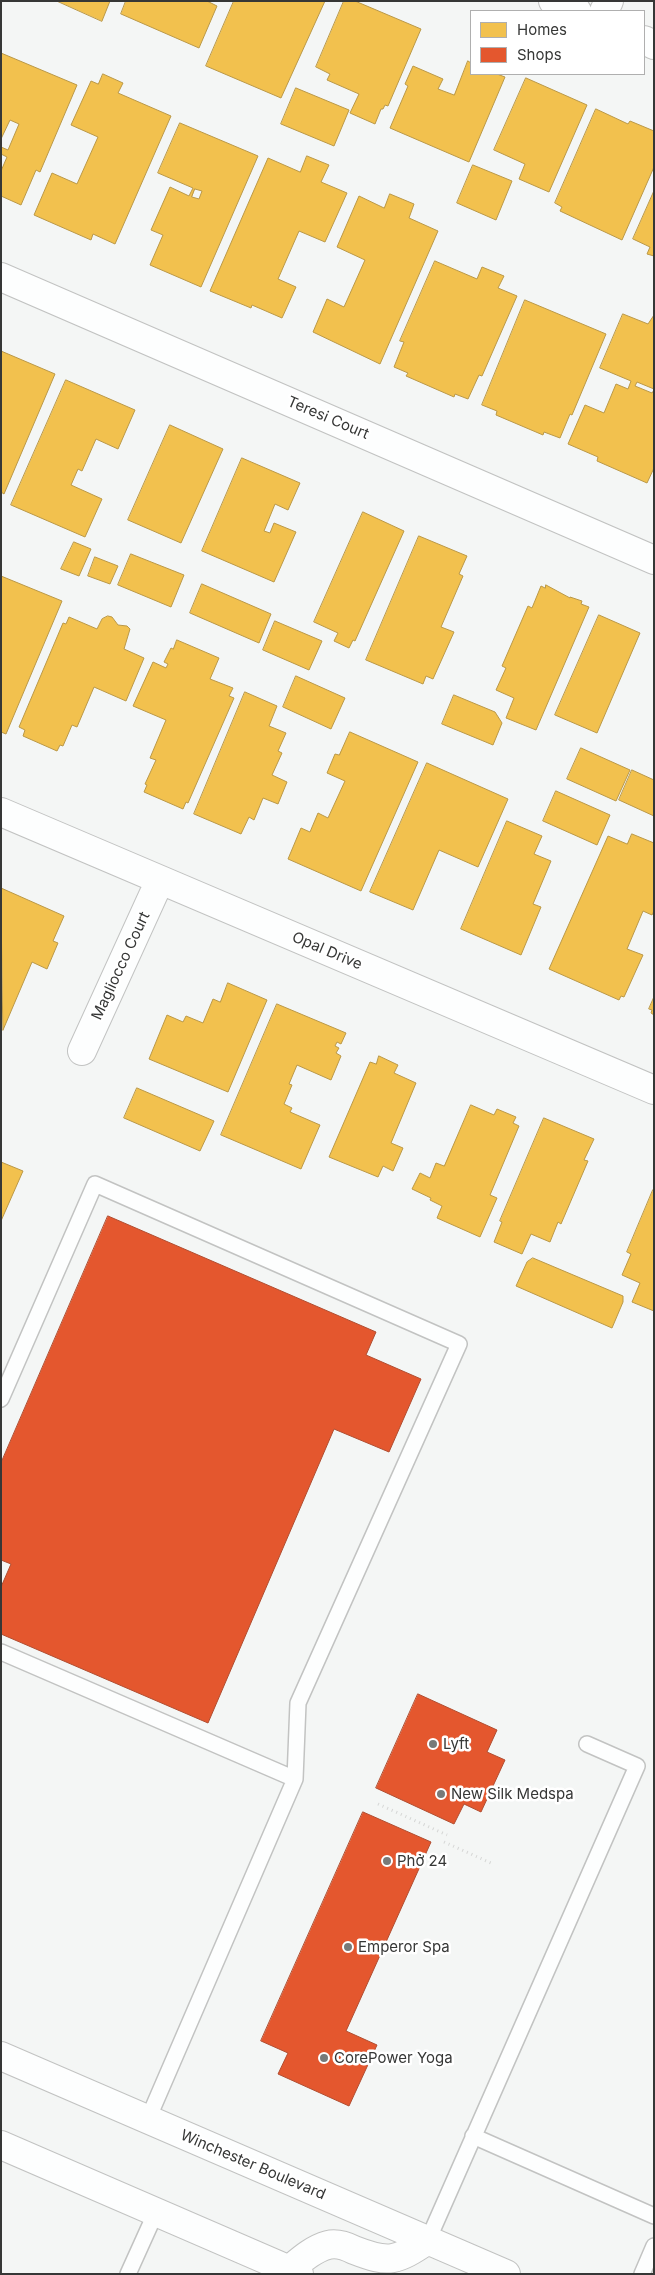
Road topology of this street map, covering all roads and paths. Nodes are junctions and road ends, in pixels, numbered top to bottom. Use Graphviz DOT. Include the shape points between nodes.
graph roads {
  1 [pos="554,1"];
  2 [pos="575,10"];
  3 [pos="1,277"];
  4 [pos="654,560"];
  5 [pos="1,812"];
  6 [pos="160,880"];
  7 [pos="82,1051"];
  8 [pos="654,1090"];
  9 [pos="1,1399"];
  10 [pos="1,1652"];
  11 [pos="588,1744"];
  12 [pos="295,1779"];
  13 [pos="378,1804"];
  14 [pos="447,1835"];
  15 [pos="444,1842"];
  16 [pos="491,1863"];
  17 [pos="1,2056"];
  18 [pos="148,2119"];
  19 [pos="473,2136"];
  20 [pos="1,2145"];
  21 [pos="156,2212"];
  22 [pos="654,2216"];
  23 [pos="428,2240"];
  24 [pos="654,2246"];
  25 [pos="294,2272"];
  26 [pos="128,2274"];
  27 [pos="506,2274"];
  28 [pos="642,2274"];
  1 -- 2 [label="street"];
  3 -- 4 [label="street, Teresi Court"];
  5 -- 6 [label="street, Opal Drive"];
  6 -- 7 [label="street, Magliocco Court"];
  6 -- 8 [label="street, Opal Drive"];
  9 -- 12 [label="lane" via="96,1184 459,1344 298,1703"];
  10 -- 12 [label="lane"];
  11 -- 19 [label="lane" via="637,1766"];
  12 -- 18 [label="lane"];
  13 -- 14 [label="path"];
  15 -- 16 [label="path"];
  17 -- 18 [label="street, Winchester Boulevard"];
  18 -- 23 [label="street, Winchester Boulevard"];
  19 -- 22 [label="lane"];
  19 -- 23 [label="lane"];
  20 -- 21 [label="street"];
  21 -- 25 [label="street"];
  21 -- 26 [label="lane"];
  23 -- 25 [label="street" via="394,2259 377,2259 345,2246 330,2245 312,2251"];
  23 -- 27 [label="street, Winchester Boulevard"];
  24 -- 28 [label="lane"];
}
